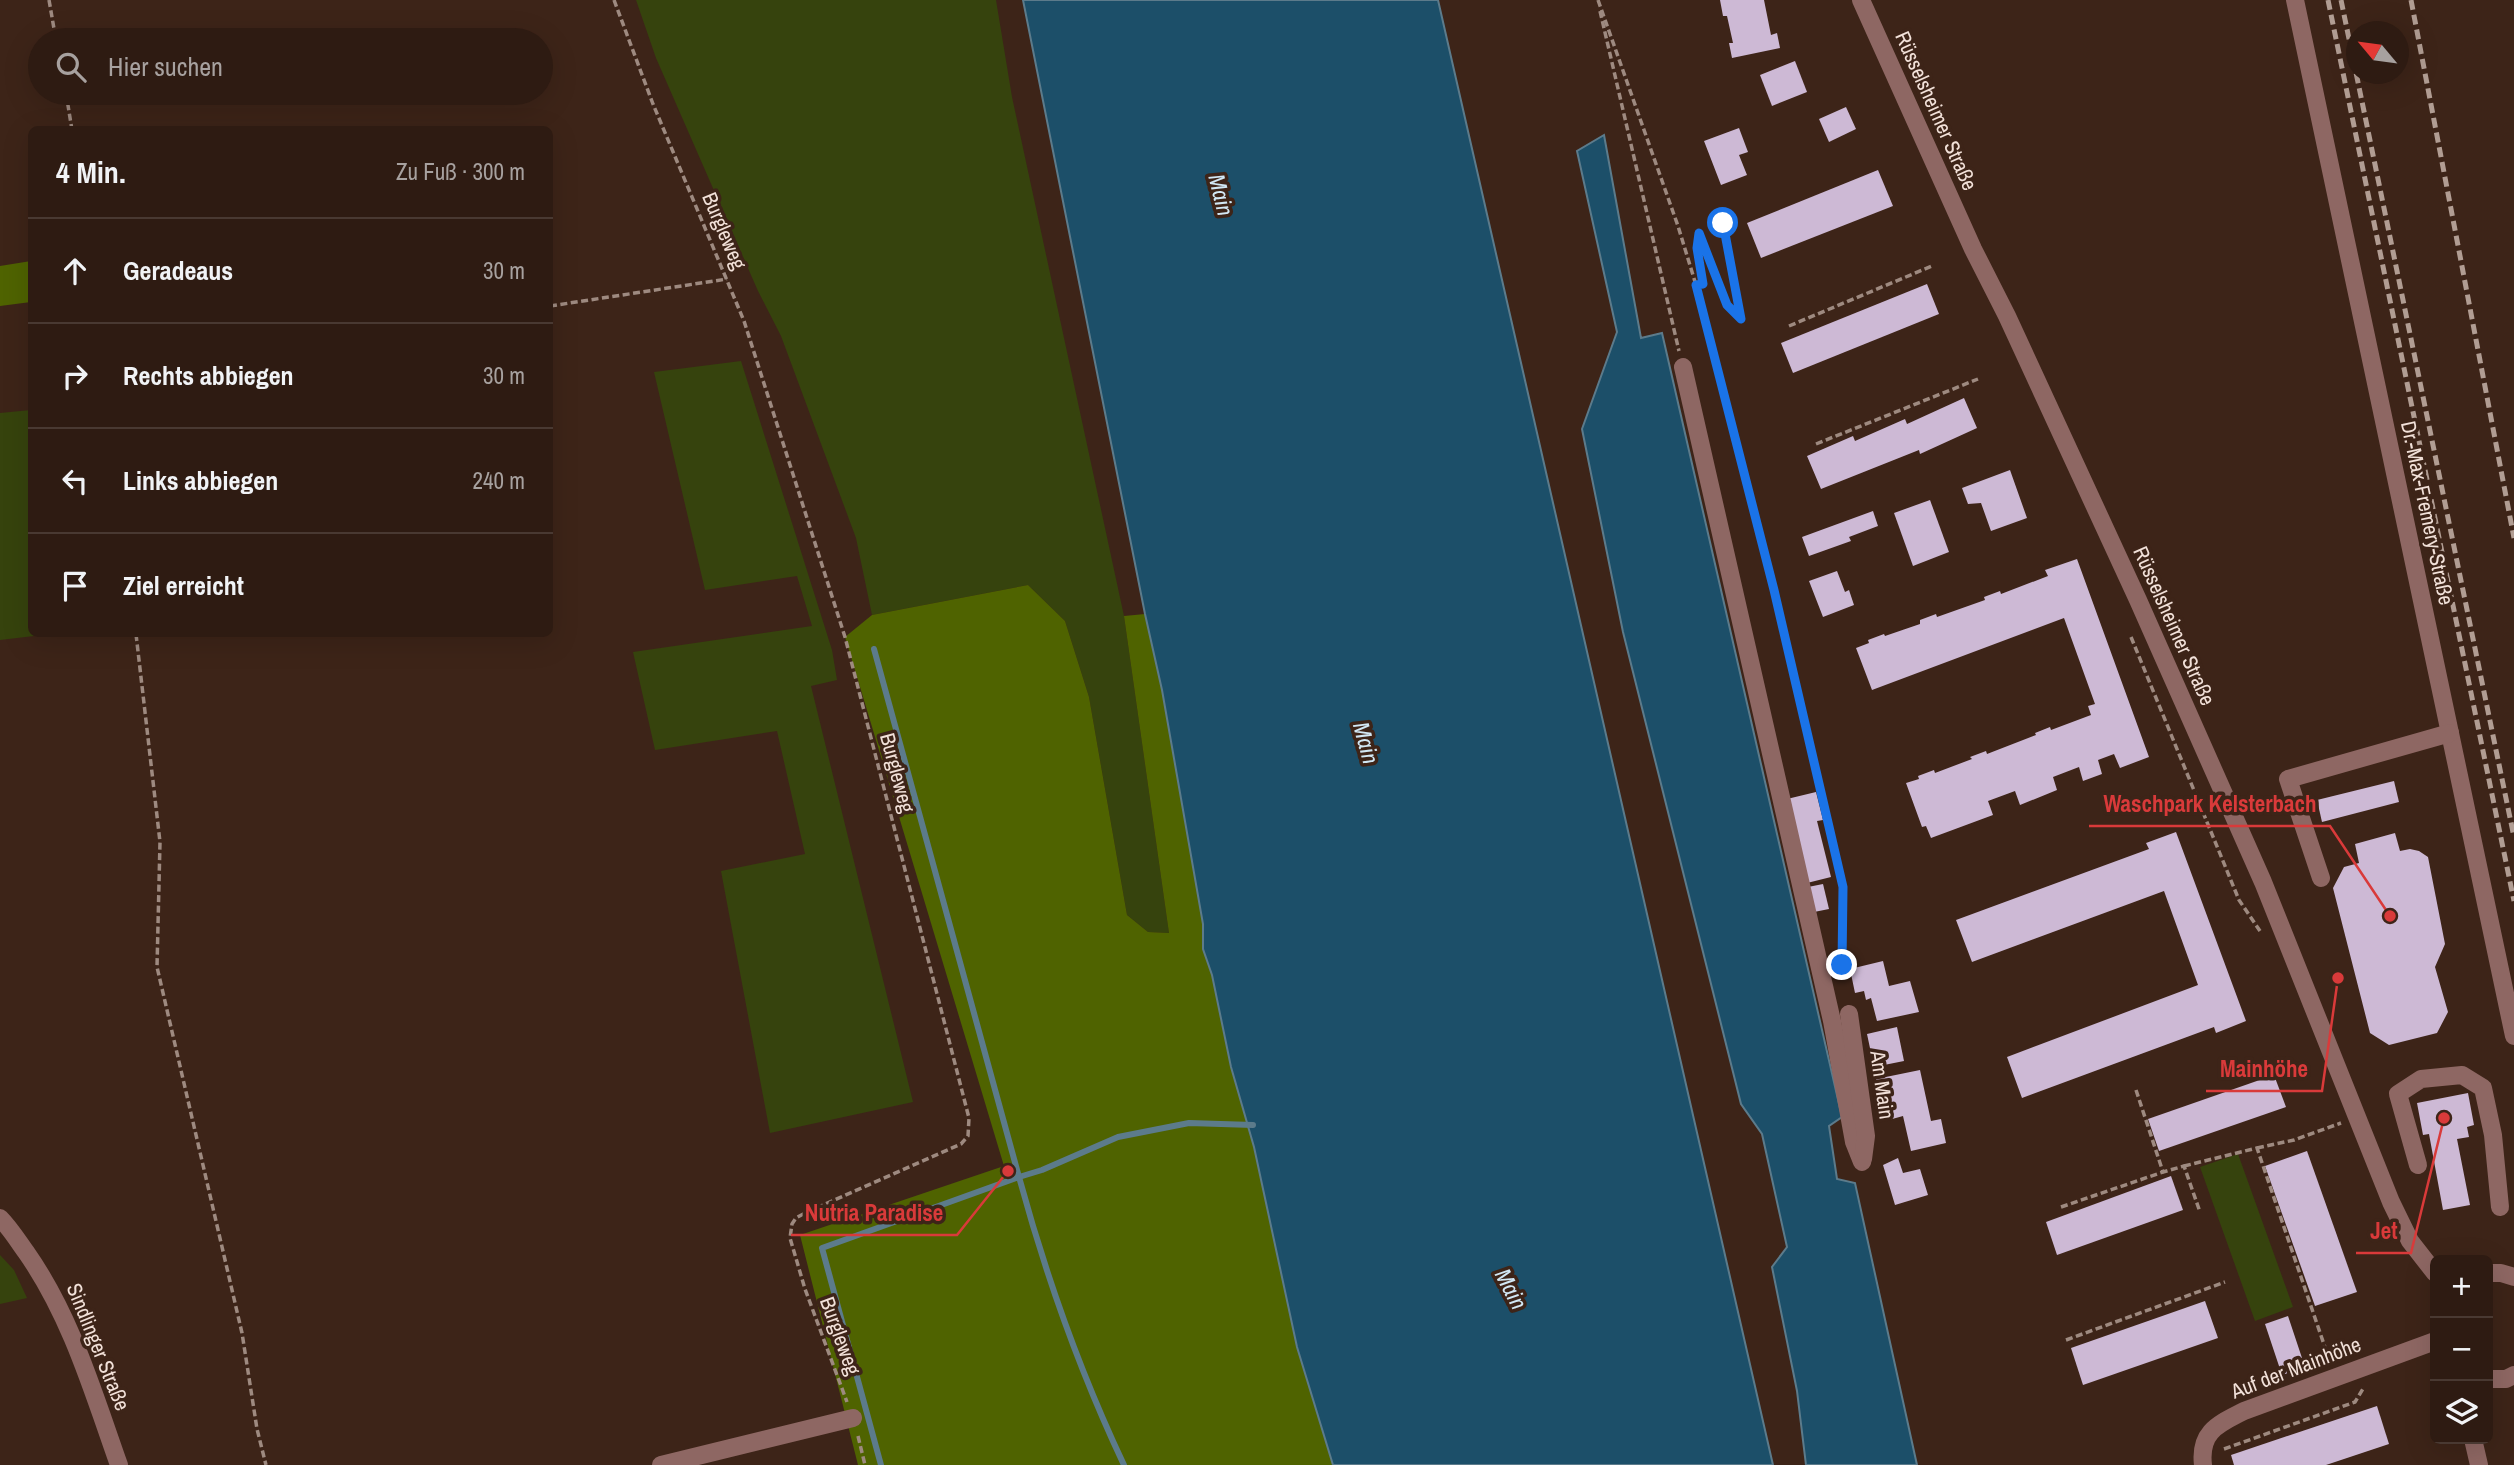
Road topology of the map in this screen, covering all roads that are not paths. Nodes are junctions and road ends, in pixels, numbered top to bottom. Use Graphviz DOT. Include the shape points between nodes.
graph roads {
  1 [pos="1861,0"];
  2 [pos="2295,0"];
  3 [pos="1683,367"];
  4 [pos="2451,733"];
  5 [pos="2321,878"];
  6 [pos="1849,1014"];
  7 [pos="2514,1036"];
  8 [pos="2418,1165"];
  9 [pos="2500,1207"];
  10 [pos="0,1218"];
  11 [pos="2430,1267"];
  12 [pos="2493,1273"];
  13 [pos="2514,1277"];
  14 [pos="2430,1343"];
  15 [pos="2514,1375"];
  16 [pos="2493,1379"];
  17 [pos="853,1418"];
  18 [pos="2474,1444"];
  19 [pos="2202,1460"];
  20 [pos="119,1465"];
  21 [pos="661,1465"];
  22 [pos="2479,1465"];
  1 -- 11 [label="street, Rüsselsheimer Straße" via="2210,762 2410,1241"];
  2 -- 4 [label="street, Dr.-Max-Fremery-Straße"];
  3 -- 6 [label="street, Am Main" via="1832,1021 1851,1129 1863,1161 1866,1136"];
  4 -- 5 [label="street" via="2288,779"];
  4 -- 7 [label="street, Dr.-Max-Fremery-Straße"];
  8 -- 9 [label="street" via="2398,1094 2421,1079 2462,1075 2483,1088"];
  10 -- 20 [label="street, Sindlinger Straße" via="61,1309"];
  12 -- 13 [label="street"];
  14 -- 19 [label="street, Auf der Mainhöhe" via="2244,1410 2205,1437"];
  15 -- 16 [label="street"];
  17 -- 21 [label="street"];
  18 -- 22 [label="street"];
}
